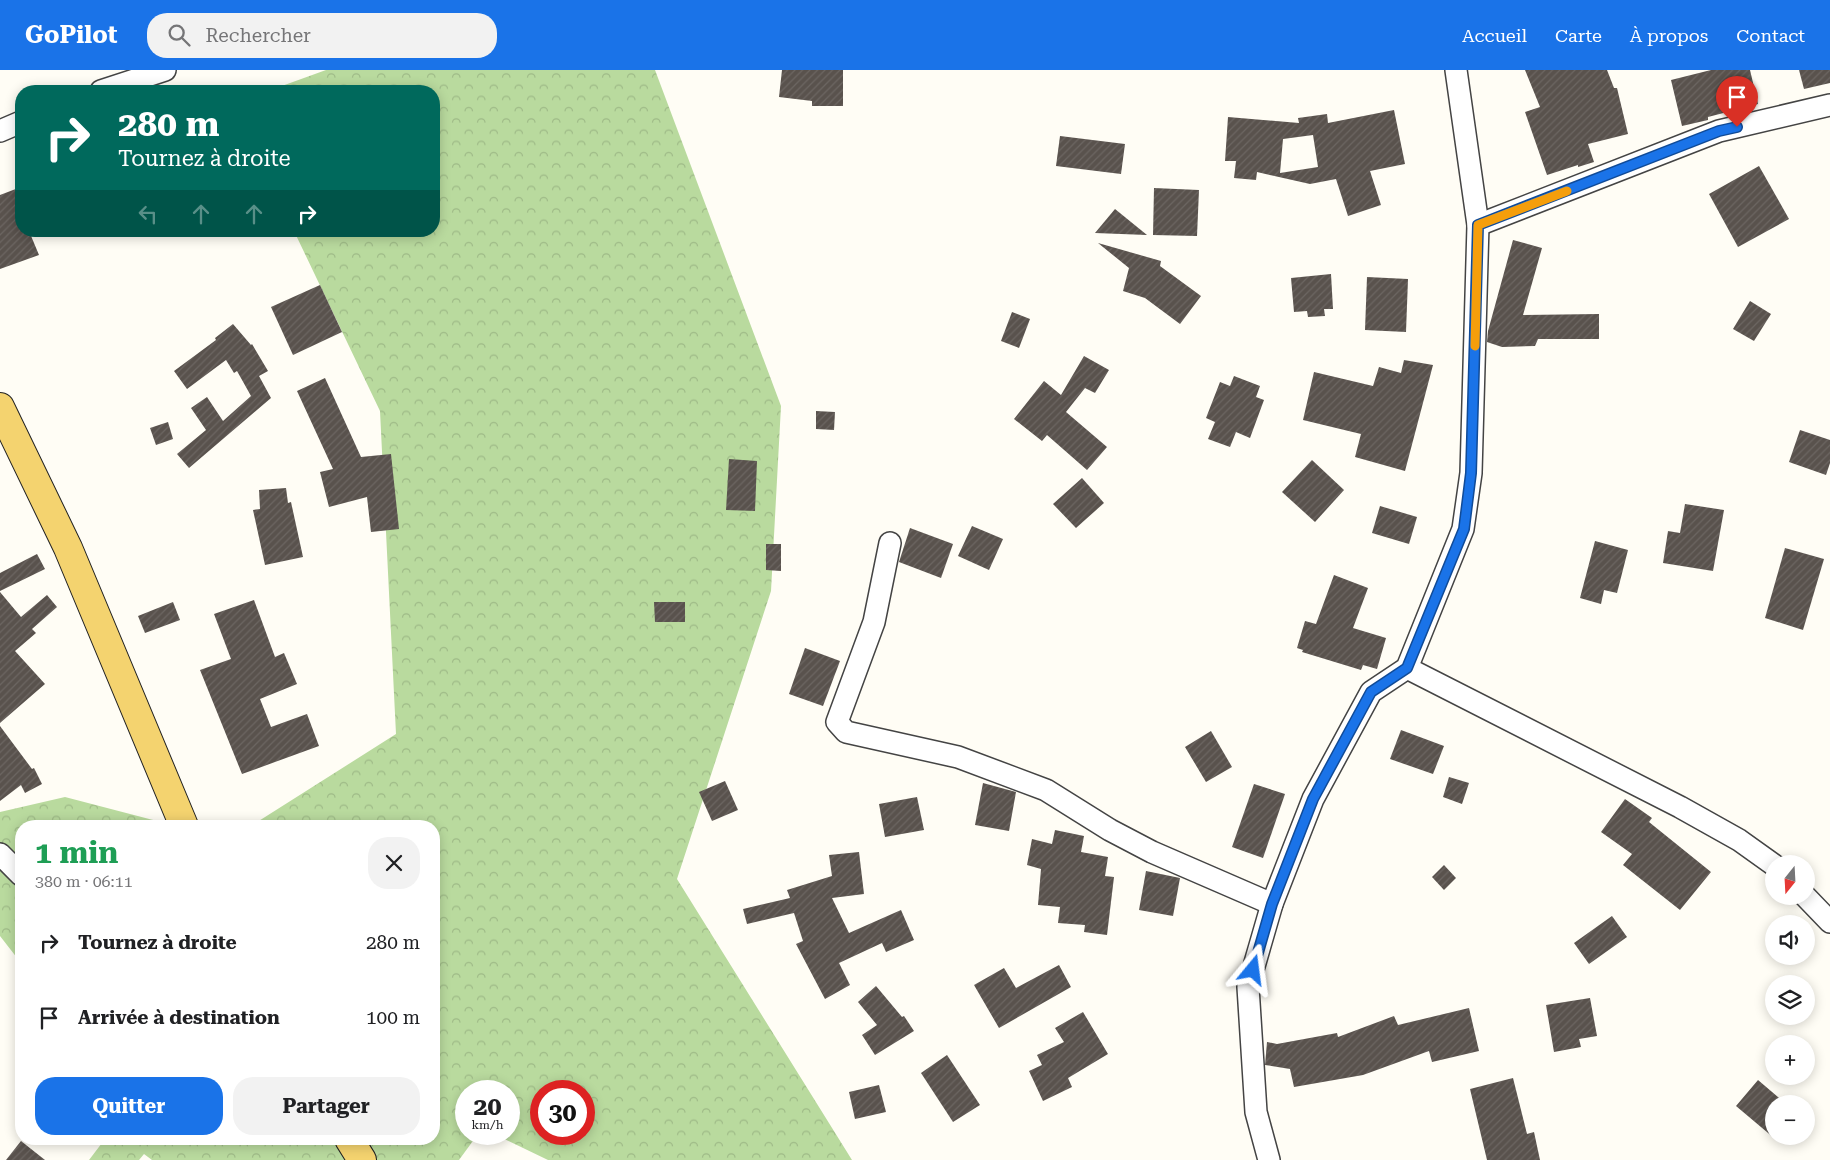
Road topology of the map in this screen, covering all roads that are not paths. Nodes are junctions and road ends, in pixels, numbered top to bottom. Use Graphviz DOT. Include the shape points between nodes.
graph roads {
  1 [pos="166,70"];
  2 [pos="1456,70"];
  3 [pos="120,85"];
  4 [pos="1830,105"];
  5 [pos="15,125"];
  6 [pos="0,131"];
  7 [pos="1478,225"];
  8 [pos="0,407"];
  9 [pos="890,542"];
  10 [pos="1407,668"];
  11 [pos="181,820"];
  12 [pos="0,854"];
  13 [pos="1765,859"];
  14 [pos="15,869"];
  15 [pos="1272,904"];
  16 [pos="1814,905"];
  17 [pos="1830,922"];
  18 [pos="353,1145"];
  19 [pos="362,1160"];
  20 [pos="1269,1160"];
  1 -- 3 [label="street"];
  2 -- 7 [label="street"];
  4 -- 7 [label="street" via="1719,131"];
  5 -- 6 [label="street"];
  7 -- 10 [label="street" via="1471,473 1464,529"];
  8 -- 11 [label="main road" via="68,548"];
  9 -- 15 [label="street" via="874,622 837,722 846,732 958,757 1046,790 1152,852"];
  10 -- 13 [label="street" via="1688,812"];
  10 -- 15 [label="street" via="1371,692 1313,799"];
  12 -- 14 [label="street"];
  15 -- 20 [label="street" via="1248,987 1256,1112"];
  16 -- 17 [label="street"];
  18 -- 19 [label="main road"];
}
